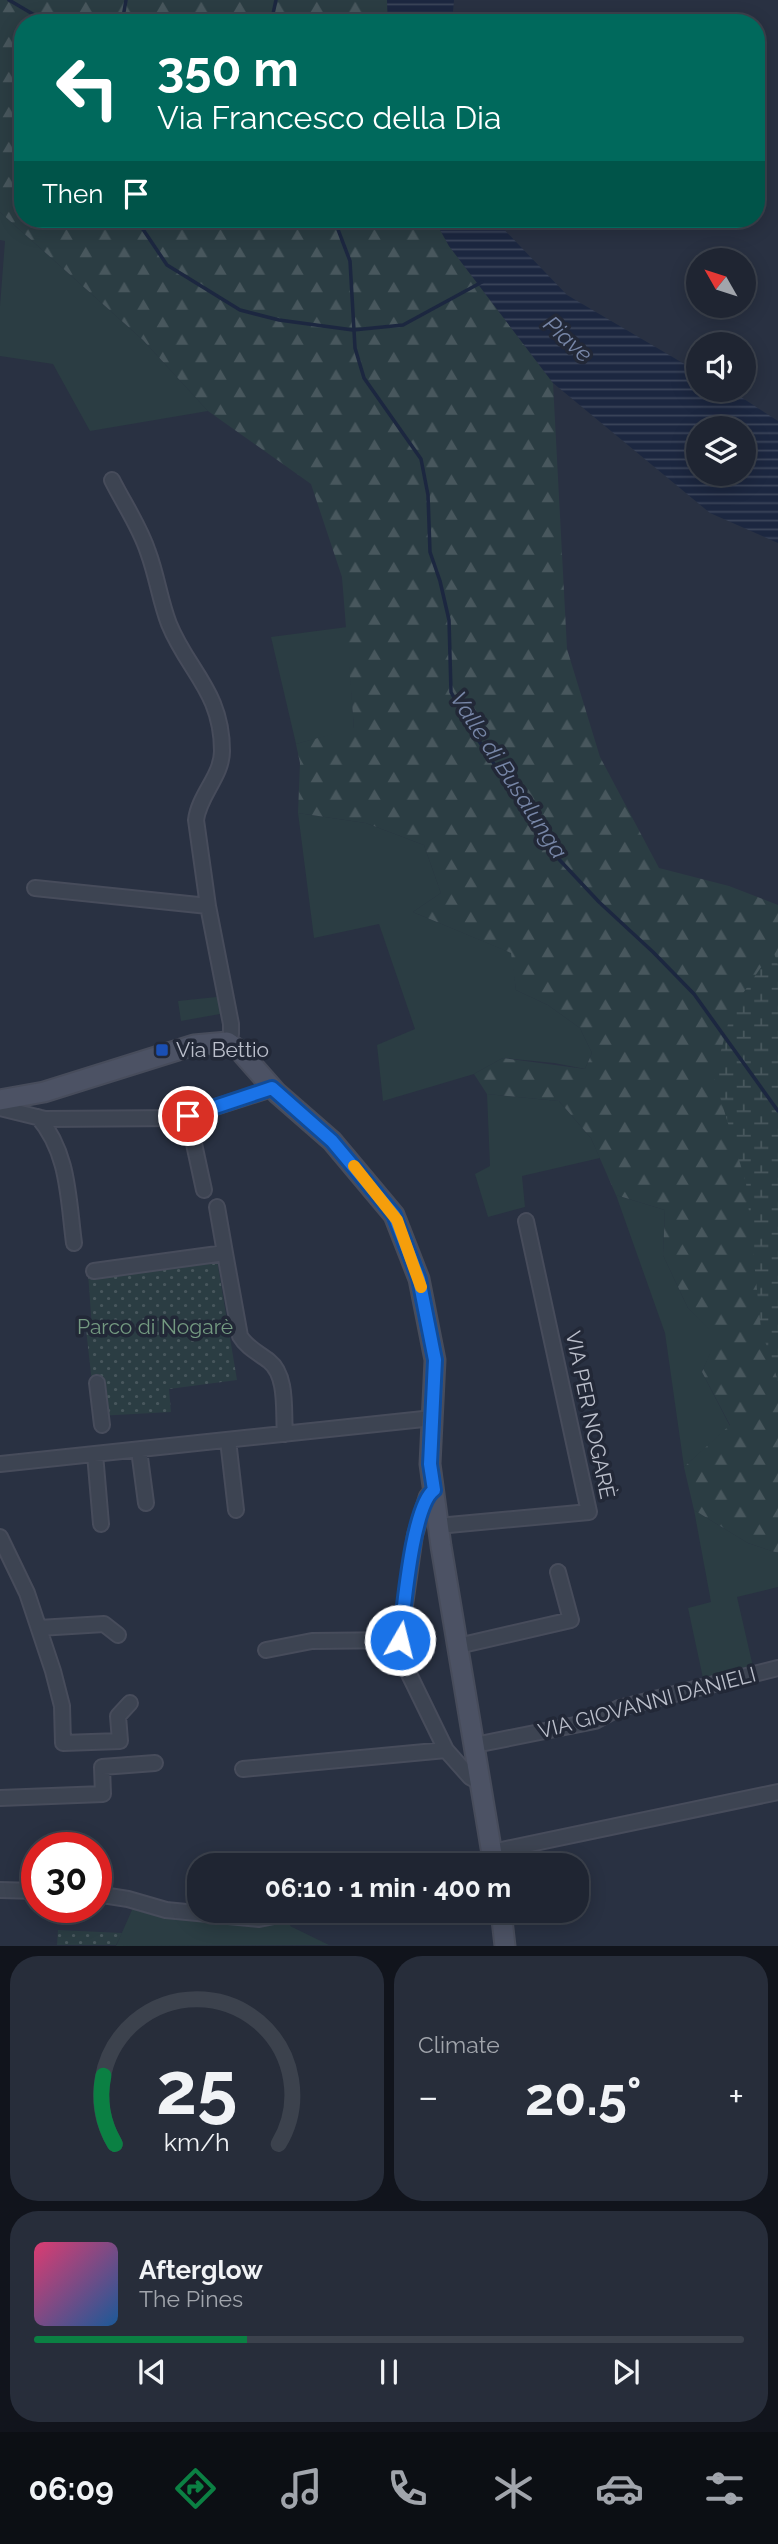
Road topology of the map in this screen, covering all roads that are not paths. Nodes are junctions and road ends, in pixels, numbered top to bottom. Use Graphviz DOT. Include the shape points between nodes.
graph roads {
  1 [pos="112,480"];
  2 [pos="35,888"];
  3 [pos="208,906"];
  4 [pos="231,1044"];
  5 [pos="272,1088"];
  6 [pos="0,1100"];
  7 [pos="0,1108"];
  8 [pos="188,1116"];
  9 [pos="38,1117"];
  10 [pos="204,1190"];
  11 [pos="217,1208"];
  12 [pos="526,1222"];
  13 [pos="74,1243"];
  14 [pos="225,1253"];
  15 [pos="94,1271"];
  16 [pos="97,1383"];
  17 [pos="432,1418"];
  18 [pos="102,1425"];
  19 [pos="285,1434"];
  20 [pos="228,1440"];
  21 [pos="139,1450"];
  22 [pos="95,1454"];
  23 [pos="0,1464"];
  24 [pos="434,1490"];
  25 [pos="146,1503"];
  26 [pos="236,1510"];
  27 [pos="101,1524"];
  28 [pos="438,1526"];
  29 [pos="0,1537"];
  30 [pos="558,1572"];
  31 [pos="38,1628"];
  32 [pos="118,1635"];
  33 [pos="400,1640"];
  34 [pos="458,1646"];
  35 [pos="265,1650"];
  36 [pos="778,1668"];
  37 [pos="130,1703"];
  38 [pos="475,1745"];
  39 [pos="446,1750"];
  40 [pos="155,1763"];
  41 [pos="243,1769"];
  42 [pos="481,1783"];
  43 [pos="778,1792"];
  44 [pos="0,1798"];
  45 [pos="492,1853"];
  46 [pos="519,1853"];
  47 [pos="0,1890"];
  48 [pos="21,1891"];
  49 [pos="112,1896"];
  50 [pos="187,1912"];
  51 [pos="502,1923"];
  52 [pos="505,1945"];
  1 -- 3 [label="street" via="148,550 170,626 215,705 222,758 199,806 196,827"];
  2 -- 3 [label="street"];
  3 -- 4 [label="street"];
  4 -- 5 [label="street"];
  4 -- 6 [label="street" via="194,1045 44,1092"];
  5 -- 8 [label="street"];
  5 -- 17 [label="street" via="332,1141 397,1220 419,1279 435,1360"];
  7 -- 9 [label="street"];
  8 -- 9 [label="street"];
  8 -- 10 [label="street"];
  9 -- 13 [label="street" via="62,1158"];
  11 -- 14 [label="street"];
  12 -- 28 [label="street, VIA PER NOGARÈ" via="589,1512"];
  14 -- 15 [label="street"];
  14 -- 19 [label="street" via="240,1336 279,1372"];
  16 -- 18 [label="street"];
  17 -- 19 [label="street"];
  17 -- 24 [label="street"];
  19 -- 20 [label="street"];
  20 -- 21 [label="street"];
  20 -- 26 [label="street"];
  21 -- 22 [label="street"];
  21 -- 25 [label="street"];
  22 -- 23 [label="street"];
  22 -- 27 [label="street"];
  24 -- 28 [label="street"];
  24 -- 33 [label="street" via="427,1496 415,1535"];
  28 -- 34 [label="street"];
  29 -- 31 [label="street"];
  30 -- 34 [label="street" via="571,1620"];
  31 -- 32 [label="street" via="104,1624"];
  31 -- 37 [label="street" via="62,1706 63,1743 120,1741 118,1716"];
  33 -- 35 [label="street" via="312,1642"];
  33 -- 39 [label="street" via="408,1672"];
  34 -- 38 [label="street"];
  36 -- 38 [label="street, VIA GIOVANNI DANIELI" via="619,1708 596,1721"];
  38 -- 42 [label="street"];
  39 -- 41 [label="street"];
  39 -- 42 [label="street"];
  40 -- 44 [label="street" via="102,1767 103,1794"];
  42 -- 45 [label="street"];
  43 -- 46 [label="street"];
  47 -- 48 [label="street"];
  49 -- 50 [label="street"];
  51 -- 52 [label="street"];
}
